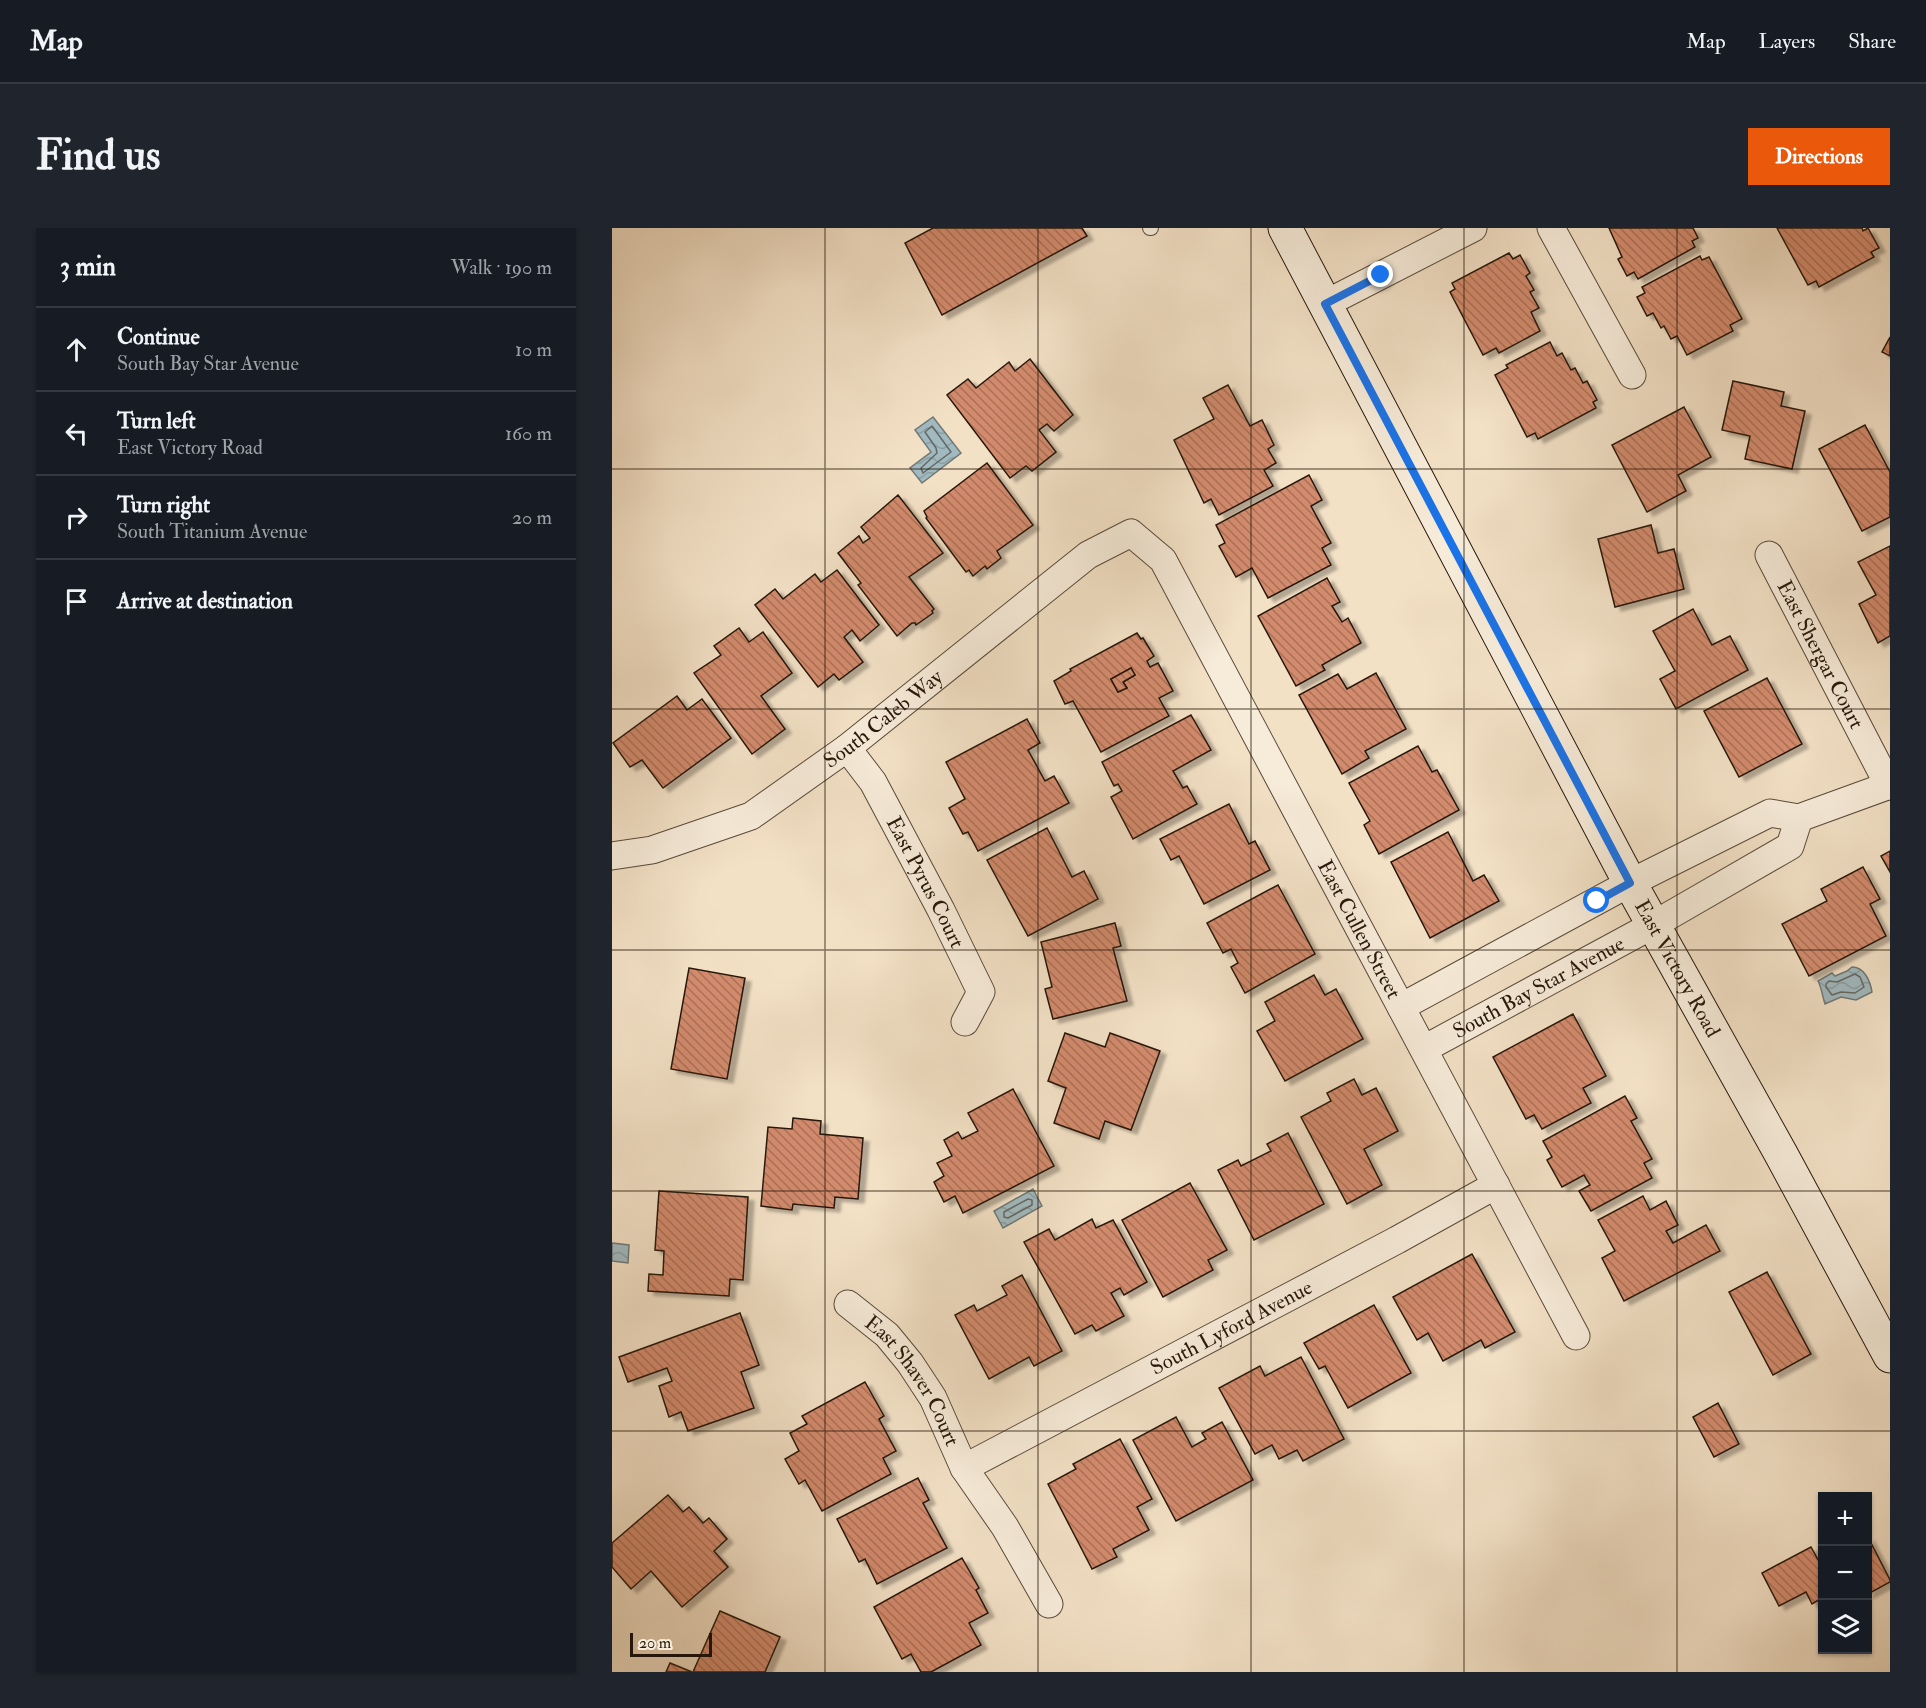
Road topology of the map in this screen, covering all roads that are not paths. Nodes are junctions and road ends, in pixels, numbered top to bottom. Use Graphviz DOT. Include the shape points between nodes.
graph roads {
  1 [pos="1285,228"];
  2 [pos="1473,228"];
  3 [pos="1551,228"];
  4 [pos="1325,304"];
  5 [pos="1632,375"];
  6 [pos="1131,532"];
  7 [pos="1769,555"];
  8 [pos="847,748"];
  9 [pos="1889,785"];
  10 [pos="1799,818"];
  11 [pos="612,856"];
  12 [pos="1630,883"];
  13 [pos="1653,925"];
  14 [pos="1401,1007"];
  15 [pos="965,1022"];
  16 [pos="1424,1049"];
  17 [pos="1496,1185"];
  18 [pos="848,1304"];
  19 [pos="1576,1336"];
  20 [pos="1890,1356"];
  21 [pos="964,1468"];
  22 [pos="1049,1604"];
  1 -- 4 [label="main road, East Victory Road"];
  2 -- 4 [label="street"];
  3 -- 5 [label="street"];
  4 -- 12 [label="main road, East Victory Road"];
  6 -- 8 [label="street, South Caleb Way" via="1088,555"];
  6 -- 14 [label="street, East Cullen Street" via="1163,560"];
  7 -- 9 [label="street, East Shergar Court"];
  8 -- 11 [label="street, South Caleb Way" via="752,816 652,850"];
  8 -- 15 [label="street, East Pyrus Court" via="873,782 981,992"];
  9 -- 10 [label="street"];
  10 -- 12 [label="street" via="1770,813"];
  10 -- 13 [label="street, South Bay Star Avenue" via="1790,846"];
  12 -- 13 [label="main road, East Victory Road"];
  12 -- 14 [label="street"];
  13 -- 16 [label="street, South Bay Star Avenue"];
  13 -- 20 [label="main road, East Victory Road"];
  14 -- 16 [label="street, East Cullen Street"];
  16 -- 17 [label="street, East Cullen Street"];
  17 -- 19 [label="street, East Cullen Street"];
  17 -- 21 [label="street, South Lyford Avenue"];
  18 -- 21 [label="street, East Shaver Court" via="887,1335 910,1363 933,1398"];
  21 -- 22 [label="street, East Shaver Court" via="1005,1527"];
}
